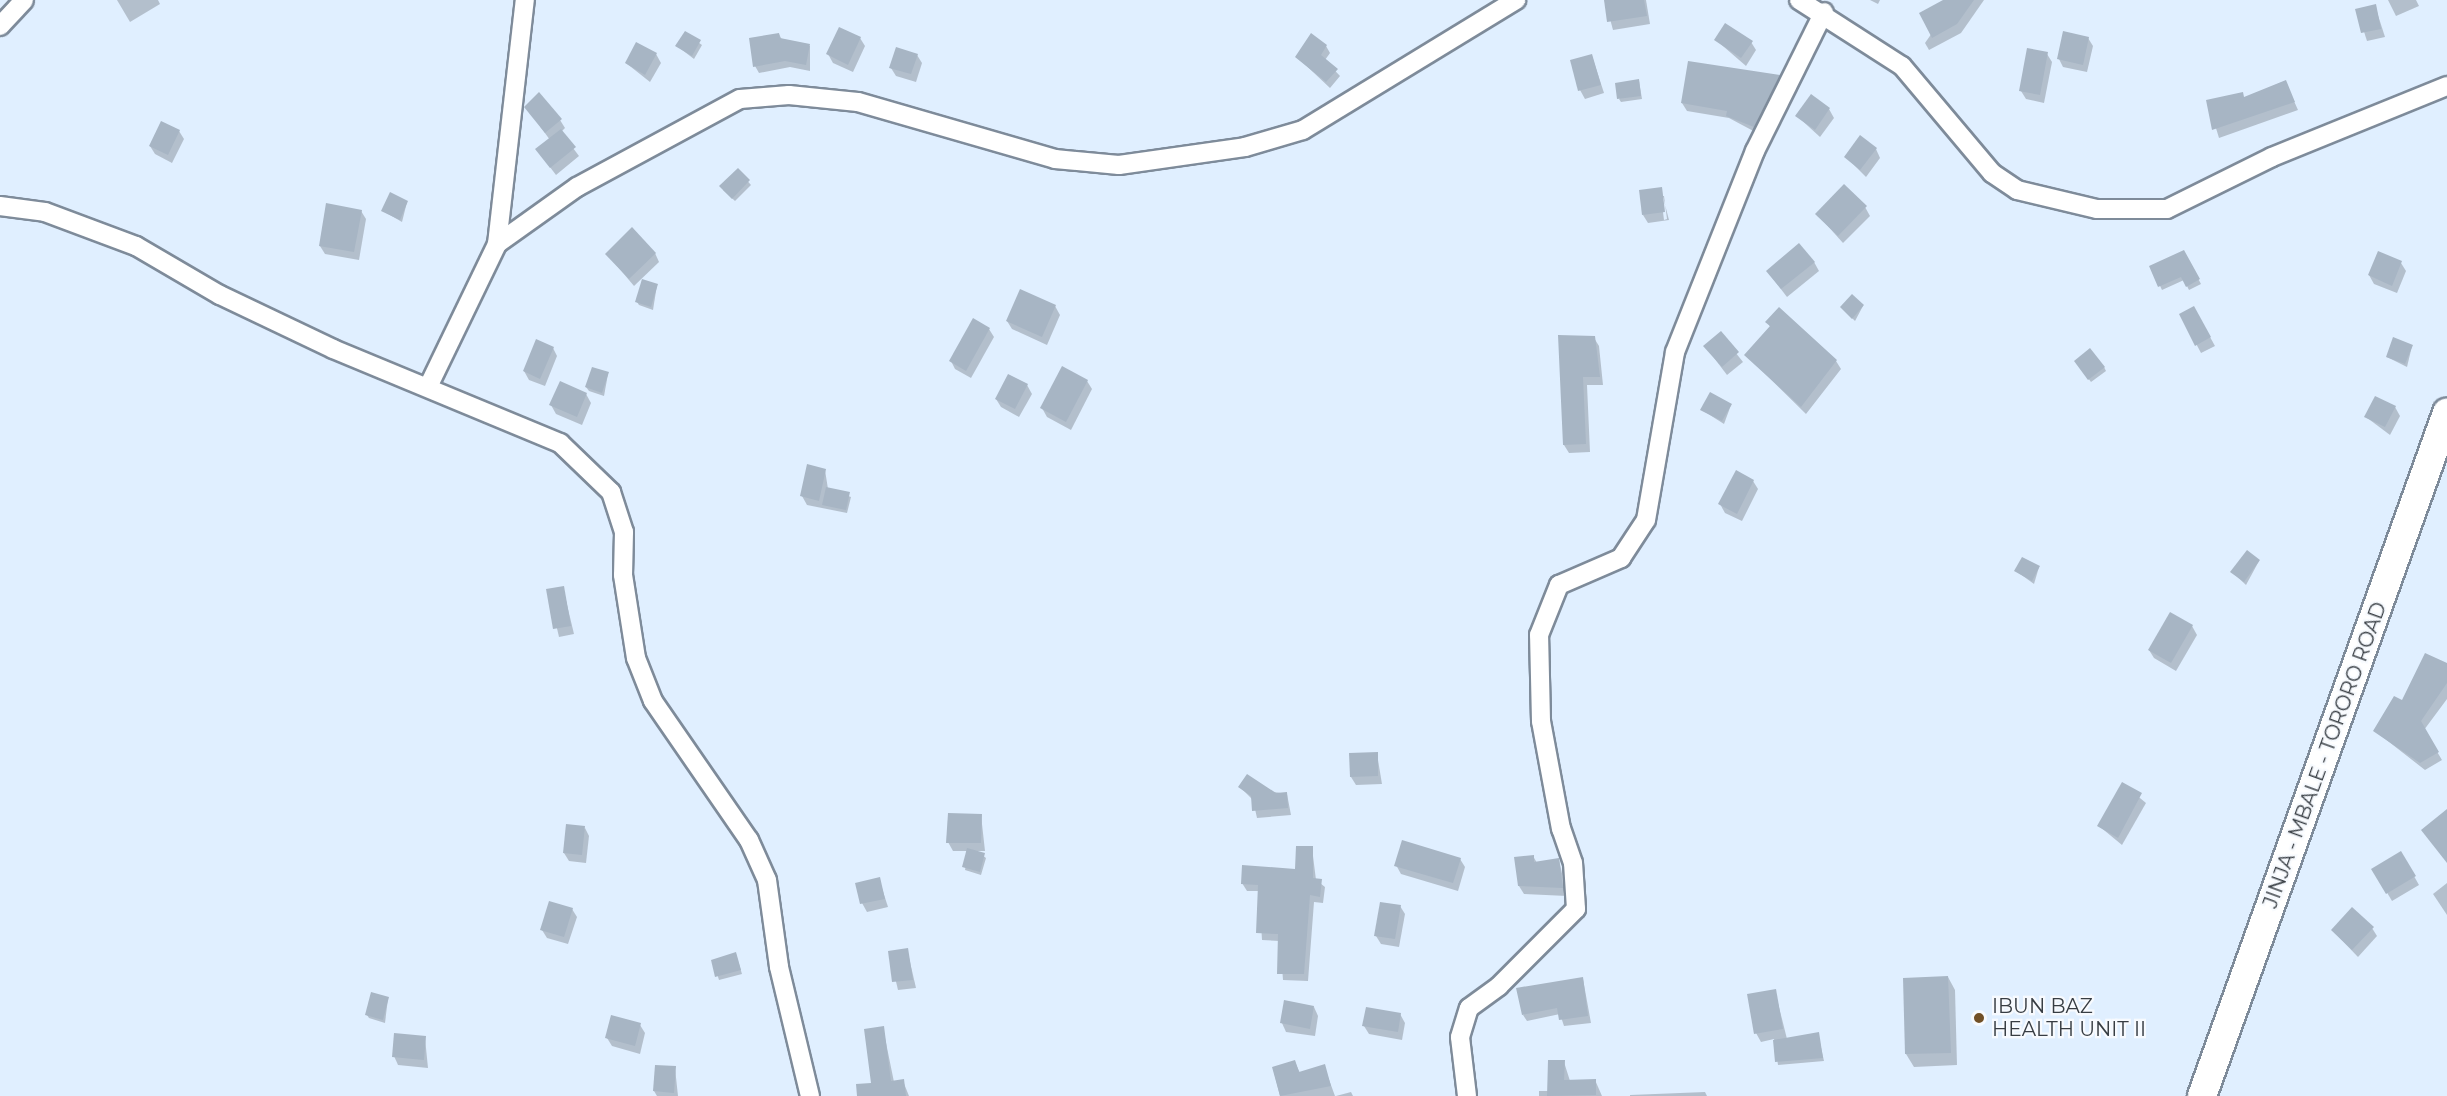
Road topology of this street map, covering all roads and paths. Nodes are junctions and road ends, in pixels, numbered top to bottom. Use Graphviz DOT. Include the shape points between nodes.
graph roads {
  1 [pos="24,0"];
  2 [pos="525,0"];
  3 [pos="1516,0"];
  4 [pos="1799,0"];
  5 [pos="1824,12"];
  6 [pos="0,26"];
  7 [pos="2447,86"];
  8 [pos="0,206"];
  9 [pos="497,244"];
  10 [pos="428,387"];
  11 [pos="2447,413"];
  12 [pos="810,1096"];
  13 [pos="1467,1096"];
  14 [pos="2202,1096"];
  1 -- 6 [label="street"];
  2 -- 9 [label="street"];
  3 -- 9 [label="street" via="1303,130 1245,147 1119,165 1054,159 858,102 789,95 740,99 578,187"];
  4 -- 5 [label="street"];
  5 -- 7 [label="street" via="1902,66 1992,173 2017,190 2097,209 2167,209 2272,157"];
  5 -- 13 [label="street" via="1765,130 1675,352 1646,520 1621,558 1559,585 1539,635 1541,721 1561,829 1573,863 1576,909 1508,978 1469,1008 1460,1037"];
  8 -- 10 [label="street" via="45,212 136,246 220,295"];
  9 -- 10 [label="street"];
  10 -- 12 [label="street" via="560,443 611,492 624,532 623,575 636,658 653,701 749,840 767,880 778,967"];
  11 -- 14 [label="main road, JINJA - MBALE - TORORO ROAD"];
}
